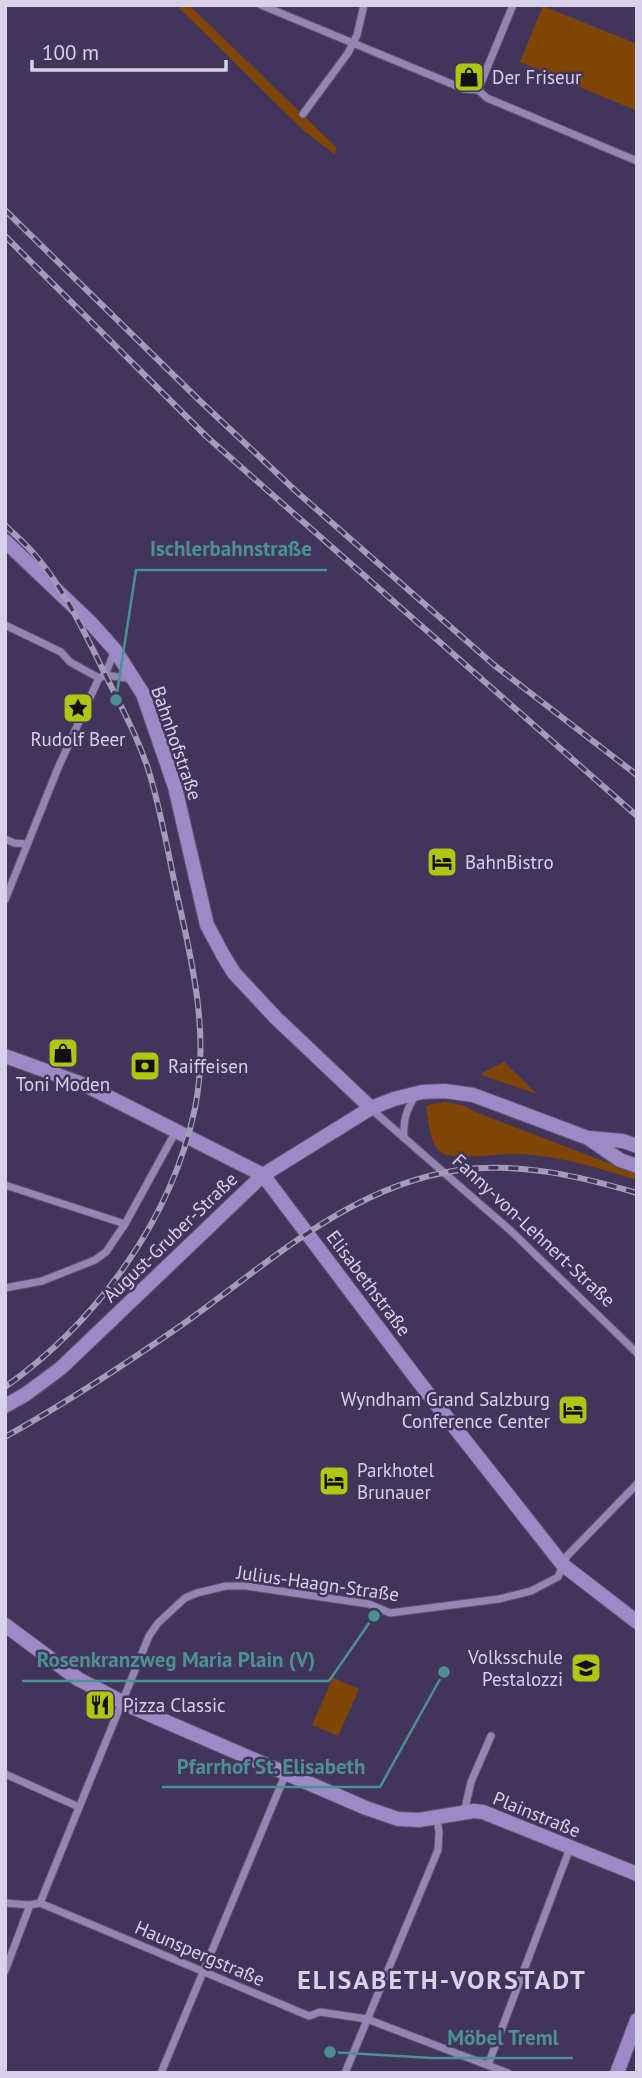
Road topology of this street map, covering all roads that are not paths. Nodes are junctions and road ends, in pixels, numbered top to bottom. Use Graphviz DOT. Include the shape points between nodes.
graph roads {
  1 [pos="261,5"];
  2 [pos="364,5"];
  3 [pos="513,5"];
  4 [pos="271,7"];
  5 [pos="353,44"];
  6 [pos="478,90"];
  7 [pos="303,114"];
  8 [pos="637,161"];
  9 [pos="5,541"];
  10 [pos="5,625"];
  11 [pos="115,650"];
  12 [pos="102,676"];
  13 [pos="133,679"];
  14 [pos="5,839"];
  15 [pos="27,844"];
  16 [pos="5,900"];
  17 [pos="252,993"];
  18 [pos="5,1056"];
  19 [pos="417,1093"];
  20 [pos="371,1108"];
  21 [pos="177,1130"];
  22 [pos="404,1138"];
  23 [pos="588,1138"];
  24 [pos="637,1146"];
  25 [pos="637,1166"];
  26 [pos="263,1175"];
  27 [pos="5,1185"];
  28 [pos="125,1224"];
  29 [pos="5,1288"];
  30 [pos="637,1353"];
  31 [pos="5,1406"];
  32 [pos="637,1484"];
  33 [pos="563,1565"];
  34 [pos="637,1622"];
  35 [pos="5,1625"];
  36 [pos="122,1702"];
  37 [pos="491,1736"];
  38 [pos="286,1773"];
  39 [pos="5,1774"];
  40 [pos="79,1807"];
  41 [pos="464,1813"];
  42 [pos="436,1817"];
  43 [pos="570,1848"];
  44 [pos="637,1874"];
  45 [pos="5,1903"];
  46 [pos="40,1903"];
  47 [pos="30,1905"];
  48 [pos="5,1971"];
  49 [pos="203,1972"];
  50 [pos="367,2019"];
  51 [pos="637,2020"];
  52 [pos="488,2065"];
  53 [pos="161,2073"];
  54 [pos="345,2073"];
  55 [pos="508,2073"];
  56 [pos="618,2073"];
  1 -- 4 [label="street"];
  2 -- 5 [label="street"];
  3 -- 6 [label="street"];
  4 -- 5 [label="street"];
  5 -- 6 [label="street" via="464,89"];
  5 -- 7 [label="street"];
  6 -- 8 [label="street" via="487,99"];
  9 -- 11 [label="street, Bahnhofstraße"];
  10 -- 12 [label="street"];
  11 -- 12 [label="street"];
  11 -- 13 [label="street, Bahnhofstraße"];
  12 -- 13 [label="street"];
  12 -- 15 [label="street"];
  13 -- 17 [label="street, Bahnhofstraße" via="147,704 175,787 207,925"];
  14 -- 15 [label="street"];
  15 -- 16 [label="street"];
  17 -- 20 [label="street, Fanny-von-Lehnert-Straße"];
  18 -- 21 [label="street, Elisabethstraße" via="85,1085"];
  19 -- 20 [label="street, August-Gruber-Straße"];
  19 -- 22 [label="street" via="406,1110"];
  19 -- 23 [label="street, August-Gruber-Straße" via="473,1095"];
  20 -- 22 [label="street, Fanny-von-Lehnert-Straße"];
  20 -- 26 [label="street, August-Gruber-Straße"];
  21 -- 26 [label="street, Elisabethstraße"];
  21 -- 28 [label="street"];
  22 -- 30 [label="street, Fanny-von-Lehnert-Straße" via="511,1231"];
  23 -- 24 [label="street"];
  23 -- 25 [label="street"];
  26 -- 31 [label="street, August-Gruber-Straße" via="61,1367"];
  26 -- 33 [label="street, Elisabethstraße"];
  27 -- 28 [label="street"];
  28 -- 29 [label="street" via="95,1260 41,1281"];
  32 -- 33 [label="street, Julius-Haagn-Straße"];
  33 -- 34 [label="street, Elisabethstraße"];
  33 -- 36 [label="street, Julius-Haagn-Straße" via="558,1577 531,1591 390,1613 369,1604 236,1585 197,1592 171,1610 149,1636"];
  35 -- 36 [label="street, Plainstraße" via="78,1679"];
  36 -- 38 [label="street, Plainstraße"];
  36 -- 40 [label="street, Julius-Haagn-Straße"];
  37 -- 41 [label="street" via="471,1782"];
  38 -- 42 [label="street, Plainstraße" via="398,1819"];
  38 -- 49 [label="street"];
  39 -- 40 [label="street"];
  40 -- 46 [label="street, Julius-Haagn-Straße"];
  41 -- 42 [label="street, Plainstraße"];
  41 -- 43 [label="street, Plainstraße" via="483,1812"];
  42 -- 50 [label="street" via="438,1850"];
  43 -- 44 [label="street, Plainstraße"];
  43 -- 52 [label="street"];
  45 -- 47 [label="street"];
  46 -- 47 [label="street"];
  46 -- 49 [label="street, Haunspergstraße"];
  47 -- 48 [label="street"];
  49 -- 50 [label="street, Haunspergstraße" via="309,2016 320,2012"];
  49 -- 53 [label="street"];
  50 -- 52 [label="street, Haunspergstraße"];
  50 -- 54 [label="street"];
  51 -- 56 [label="street"];
  52 -- 55 [label="street, Haunspergstraße"];
}
